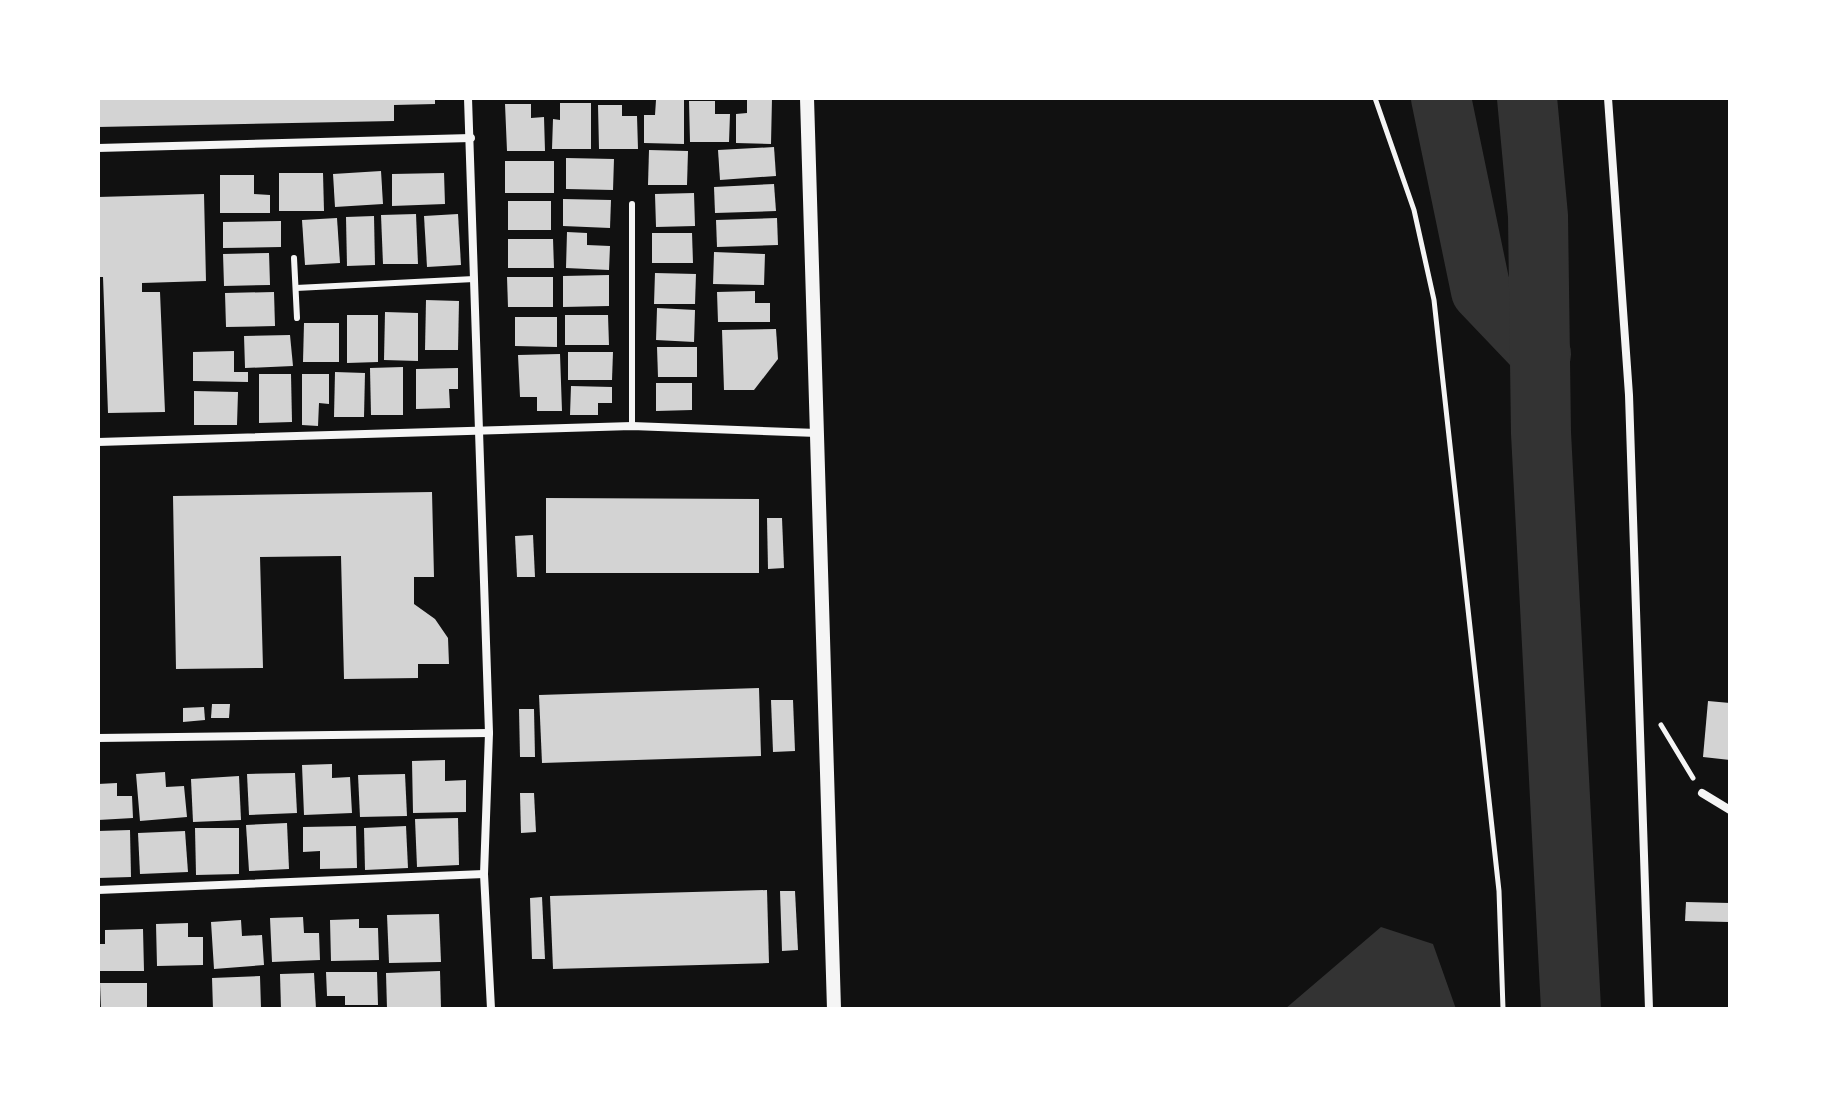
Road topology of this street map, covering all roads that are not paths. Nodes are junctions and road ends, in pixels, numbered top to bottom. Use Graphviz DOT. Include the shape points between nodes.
graph roads {
  1 [pos="468,98"];
  2 [pos="807,98"];
  3 [pos="1608,98"];
  4 [pos="471,138"];
  5 [pos="98,148"];
  6 [pos="632,204"];
  7 [pos="294,258"];
  8 [pos="474,279"];
  9 [pos="296,288"];
  10 [pos="297,318"];
  11 [pos="632,426"];
  12 [pos="480,433"];
  13 [pos="817,433"];
  14 [pos="98,442"];
  15 [pos="489,733"];
  16 [pos="98,738"];
  17 [pos="1702,793"];
  18 [pos="1730,810"];
  19 [pos="484,874"];
  20 [pos="98,890"];
  21 [pos="491,1009"];
  22 [pos="834,1009"];
  23 [pos="1649,1009"];
  1 -- 4 [label="street"];
  2 -- 13 [label="street"];
  3 -- 23 [label="street" via="1629,395"];
  4 -- 5 [label="street"];
  4 -- 8 [label="street"];
  6 -- 11 [label="lane"];
  7 -- 9 [label="lane"];
  8 -- 9 [label="lane"];
  8 -- 12 [label="street"];
  9 -- 10 [label="lane"];
  11 -- 12 [label="street"];
  11 -- 13 [label="street"];
  12 -- 14 [label="street"];
  12 -- 15 [label="street"];
  13 -- 22 [label="street"];
  15 -- 16 [label="street"];
  15 -- 19 [label="street"];
  17 -- 18 [label="street"];
  19 -- 20 [label="street"];
  19 -- 21 [label="street"];
}
